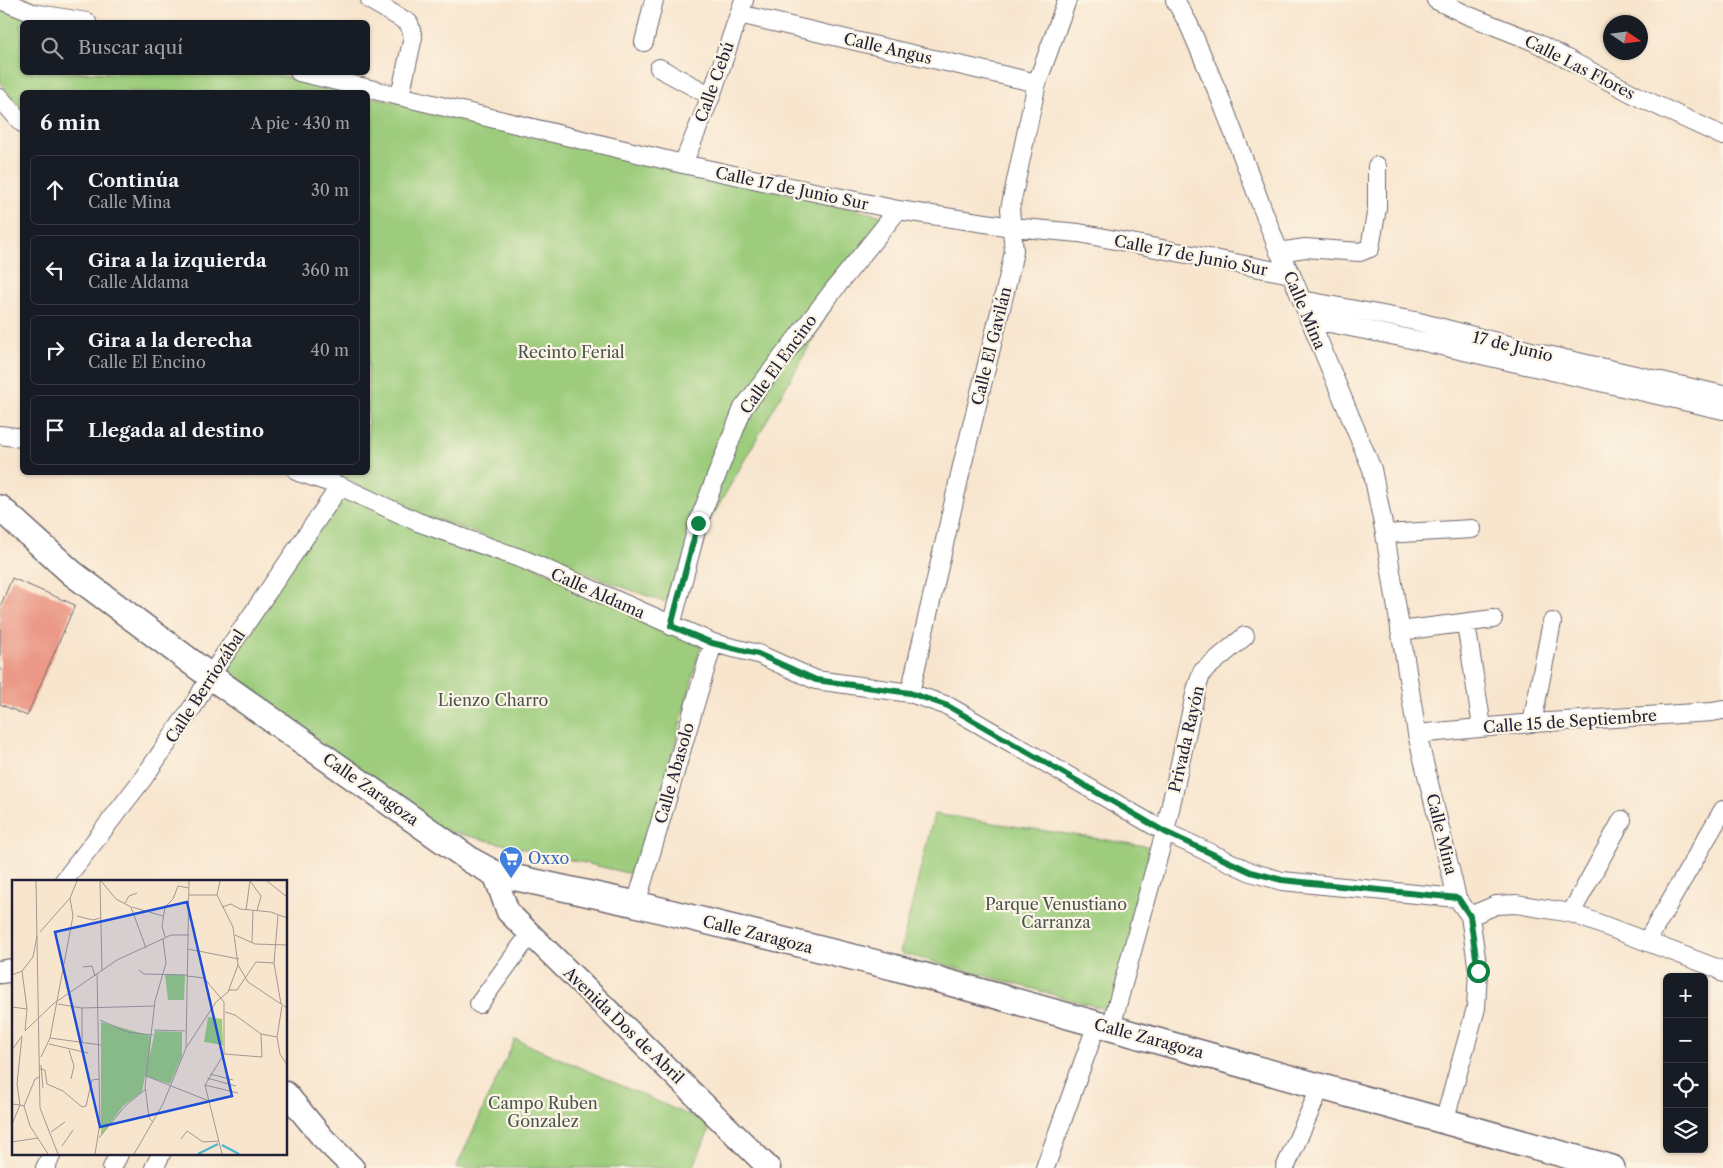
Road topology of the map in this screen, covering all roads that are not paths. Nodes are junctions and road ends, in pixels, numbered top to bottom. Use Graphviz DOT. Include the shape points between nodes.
graph roads {
  1 [pos="370,0"];
  2 [pos="654,0"];
  3 [pos="1067,0"];
  4 [pos="1175,0"];
  5 [pos="1436,0"];
  6 [pos="5,1"];
  7 [pos="742,7"];
  8 [pos="75,20"];
  9 [pos="644,42"];
  10 [pos="659,68"];
  11 [pos="312,75"];
  12 [pos="1037,83"];
  13 [pos="400,96"];
  14 [pos="710,96"];
  15 [pos="0,98"];
  16 [pos="20,121"];
  17 [pos="1723,136"];
  18 [pos="683,164"];
  19 [pos="1377,166"];
  20 [pos="898,210"];
  21 [pos="1012,227"];
  22 [pos="1279,252"];
  23 [pos="1291,274"];
  24 [pos="1302,300"];
  25 [pos="1309,319"];
  26 [pos="1415,321"];
  27 [pos="1411,339"];
  28 [pos="1541,361"];
  29 [pos="1723,395"];
  30 [pos="1723,410"];
  31 [pos="0,435"];
  32 [pos="20,435"];
  33 [pos="307,475"];
  34 [pos="340,486"];
  35 [pos="0,508"];
  36 [pos="1472,529"];
  37 [pos="1385,534"];
  38 [pos="1493,620"];
  39 [pos="1552,622"];
  40 [pos="1466,624"];
  41 [pos="671,626"];
  42 [pos="1400,631"];
  43 [pos="1245,636"];
  44 [pos="712,643"];
  45 [pos="210,676"];
  46 [pos="910,693"];
  47 [pos="1723,710"];
  48 [pos="1532,723"];
  49 [pos="1482,727"];
  50 [pos="1417,734"];
  51 [pos="1723,810"];
  52 [pos="1622,820"];
  53 [pos="1165,832"];
  54 [pos="494,873"];
  55 [pos="65,880"];
  56 [pos="1458,898"];
  57 [pos="636,904"];
  58 [pos="1571,913"];
  59 [pos="1470,916"];
  60 [pos="532,936"];
  61 [pos="1647,941"];
  62 [pos="1723,973"];
  63 [pos="479,1004"];
  64 [pos="1104,1025"];
  65 [pos="1321,1086"];
  66 [pos="288,1095"];
  67 [pos="1444,1122"];
  68 [pos="51,1156"];
  69 [pos="118,1156"];
  70 [pos="160,1156"];
  71 [pos="45,1168"];
  72 [pos="112,1168"];
  73 [pos="154,1168"];
  74 [pos="353,1168"];
  75 [pos="769,1168"];
  76 [pos="1046,1168"];
  77 [pos="1285,1168"];
  78 [pos="1612,1168"];
  1 -- 13 [label="street" via="409,24 413,37"];
  2 -- 9 [label="street"];
  3 -- 12 [label="street, Calle El Gavilán"];
  4 -- 22 [label="street, Calle Mina" via="1221,100"];
  5 -- 17 [label="street, Calle Las Flores" via="1536,42 1641,98"];
  6 -- 8 [label="street" via="33,13"];
  7 -- 12 [label="street, Calle Angus"];
  7 -- 14 [label="street, Calle Cebú"];
  10 -- 14 [label="street"];
  11 -- 13 [label="street, Calle 17 de Junio Sur"];
  12 -- 21 [label="street, Calle El Gavilán" via="1010,209"];
  13 -- 18 [label="street, Calle 17 de Junio Sur"];
  14 -- 18 [label="street, Calle Cebú"];
  15 -- 16 [label="street"];
  18 -- 20 [label="street, Calle 17 de Junio Sur"];
  19 -- 22 [label="street" via="1377,208 1370,248 1360,252 1305,248"];
  20 -- 21 [label="street, Calle 17 de Junio Sur"];
  20 -- 41 [label="street, Calle El Encino" via="743,408 698,523"];
  21 -- 23 [label="street, Calle 17 de Junio Sur" via="1079,233"];
  21 -- 46 [label="street, Calle El Gavilán" via="1014,251 1009,275"];
  22 -- 23 [label="street, Calle Mina"];
  23 -- 24 [label="street, Calle Mina"];
  24 -- 25 [label="street, Calle Mina"];
  24 -- 26 [label="street, 17 de Junio"];
  25 -- 27 [label="street, 17 de Junio"];
  25 -- 37 [label="street, Calle Mina" via="1372,469"];
  26 -- 27 [label="street"];
  26 -- 28 [label="street, 17 de Junio"];
  27 -- 28 [label="street, 17 de Junio"];
  28 -- 29 [label="street, 17 de Junio"];
  28 -- 30 [label="street, 17 de Junio"];
  31 -- 32 [label="street"];
  33 -- 34 [label="street, Calle Aldama"];
  34 -- 41 [label="street, Calle Aldama" via="418,522 525,560"];
  34 -- 45 [label="street, Calle Berriozábal"];
  35 -- 45 [label="main road, Calle Zaragoza" via="72,573"];
  36 -- 37 [label="street"];
  37 -- 42 [label="street, Calle Mina"];
  38 -- 40 [label="street"];
  39 -- 48 [label="street"];
  40 -- 42 [label="street"];
  40 -- 49 [label="street"];
  41 -- 44 [label="street, Calle Aldama"];
  42 -- 50 [label="street, Calle Mina"];
  43 -- 53 [label="street, Privada Rayón" via="1202,672"];
  44 -- 46 [label="street, Calle Aldama" via="758,654 816,680"];
  44 -- 57 [label="street, Calle Abasolo"];
  45 -- 54 [label="main road, Calle Zaragoza" via="472,861"];
  45 -- 55 [label="street, Calle Berriozábal" via="142,780"];
  46 -- 53 [label="street, Calle Aldama" via="948,706"];
  47 -- 48 [label="street, Calle 15 de Septiembre"];
  48 -- 49 [label="street, Calle 15 de Septiembre"];
  49 -- 50 [label="street, Calle 15 de Septiembre"];
  50 -- 56 [label="street, Calle Mina"];
  51 -- 61 [label="street"];
  52 -- 58 [label="street"];
  53 -- 56 [label="street, Calle Aldama" via="1251,872 1282,880"];
  53 -- 64 [label="street, Privada Rayón"];
  54 -- 57 [label="main road, Calle Zaragoza"];
  54 -- 60 [label="street, Avenida Dos de Abril" via="508,912"];
  56 -- 59 [label="street, Calle Mina"];
  57 -- 64 [label="main road, Calle Zaragoza" via="893,967"];
  58 -- 59 [label="street" via="1516,904 1496,905"];
  58 -- 61 [label="street"];
  59 -- 67 [label="street, Calle Mina" via="1478,971 1476,1008"];
  60 -- 63 [label="street"];
  60 -- 75 [label="street, Avenida Dos de Abril"];
  61 -- 62 [label="street"];
  64 -- 65 [label="main road, Calle Zaragoza"];
  64 -- 76 [label="street, Privada Rayón"];
  65 -- 67 [label="main road, Calle Zaragoza"];
  65 -- 77 [label="street"];
  66 -- 74 [label="street"];
  67 -- 78 [label="main road, Calle Zaragoza"];
  68 -- 71 [label="street"];
  69 -- 72 [label="street"];
  70 -- 73 [label="street"];
}
